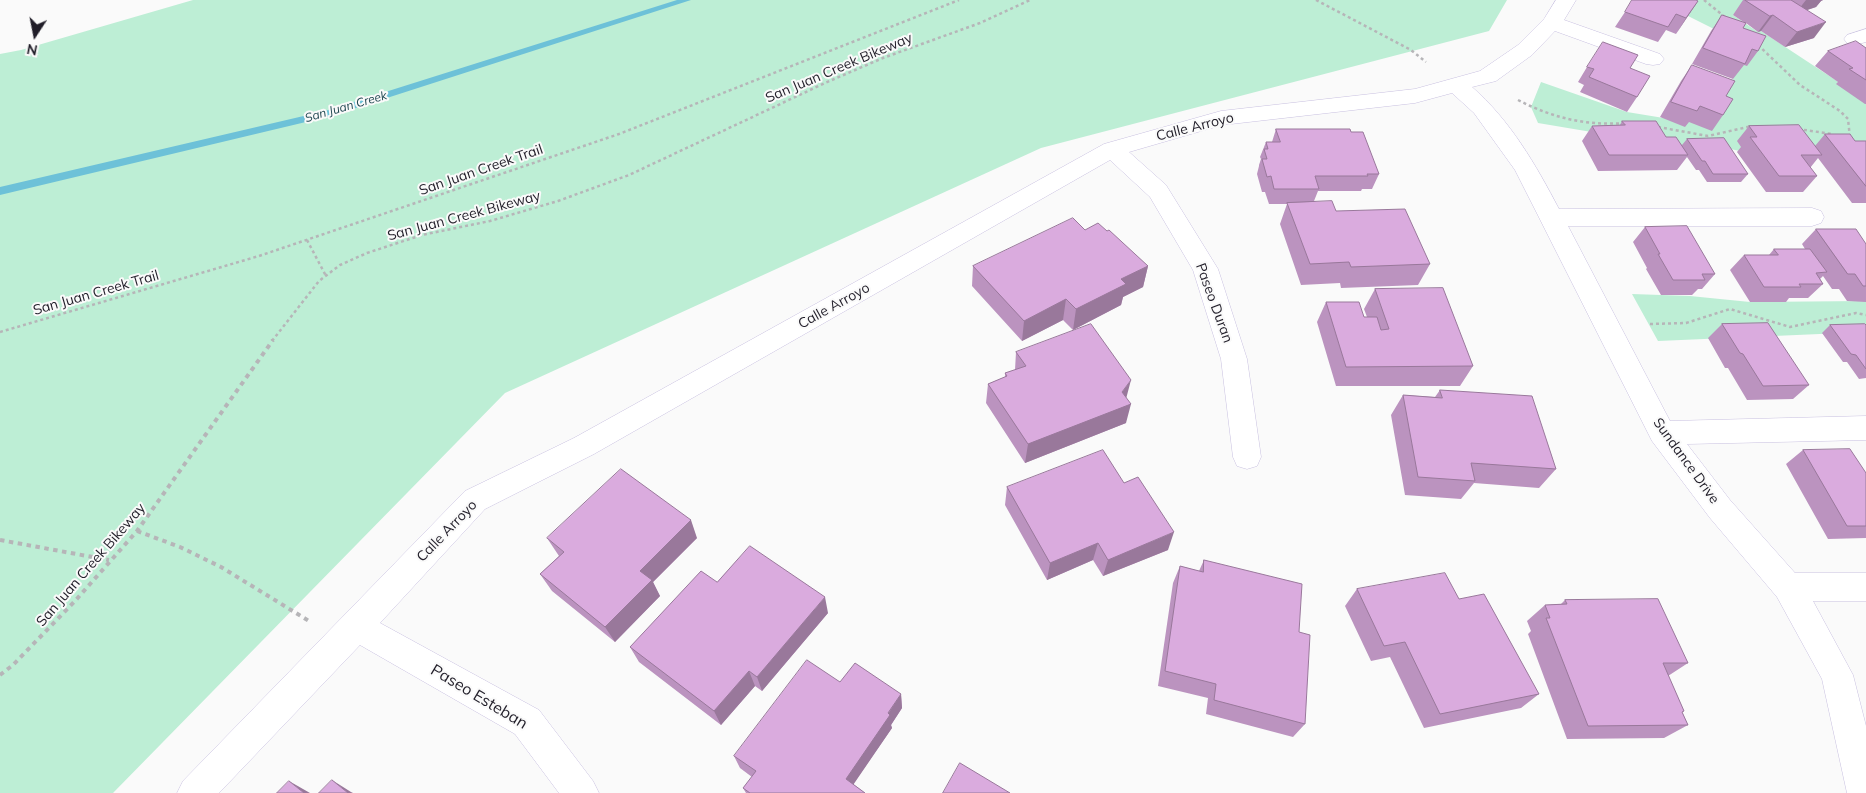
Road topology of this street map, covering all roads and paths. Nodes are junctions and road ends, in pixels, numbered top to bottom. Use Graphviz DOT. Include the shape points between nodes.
graph roads {
  1 [pos="958,0"];
  2 [pos="1030,0"];
  3 [pos="1316,0"];
  4 [pos="1566,0"];
  5 [pos="1704,0"];
  6 [pos="1726,18"];
  7 [pos="1552,23"];
  8 [pos="1754,42"];
  9 [pos="1653,59"];
  10 [pos="1456,85"];
  11 [pos="1510,96"];
  12 [pos="1627,123"];
  13 [pos="1753,126"];
  14 [pos="1656,127"];
  15 [pos="1789,128"];
  16 [pos="1833,135"];
  17 [pos="1841,137"];
  18 [pos="1850,139"];
  19 [pos="1858,142"];
  20 [pos="1112,149"];
  21 [pos="1551,218"];
  22 [pos="1812,218"];
  23 [pos="307,240"];
  24 [pos="326,276"];
  25 [pos="1866,315"];
  26 [pos="1650,324"];
  27 [pos="0,332"];
  28 [pos="1866,428"];
  29 [pos="1662,433"];
  30 [pos="1247,456"];
  31 [pos="137,531"];
  32 [pos="0,540"];
  33 [pos="110,560"];
  34 [pos="1788,587"];
  35 [pos="1866,587"];
  36 [pos="348,633"];
  37 [pos="0,675"];
  38 [pos="1861,762"];
  39 [pos="195,793"];
  40 [pos="581,793"];
  41 [pos="1865,793"];
  1 -- 23 [label="path, San Juan Creek Trail" via="619,134"];
  2 -- 24 [label="path, San Juan Creek Bikeway" via="980,23 825,83 629,175 558,202 490,221 422,234 367,253 340,265"];
  3 -- 10 [label="path" via="1411,50"];
  4 -- 7 [label="street, Calle Arroyo"];
  5 -- 6 [label="path"];
  7 -- 9 [label="street"];
  7 -- 10 [label="street, Calle Arroyo" via="1525,50 1488,76"];
  8 -- 18 [label="path" via="1800,85 1840,111 1848,120"];
  10 -- 20 [label="street, Calle Arroyo" via="1415,96 1221,118"];
  10 -- 21 [label="street, Sundance Drive" via="1482,108 1525,167"];
  11 -- 12 [label="path" via="1564,120 1590,125"];
  13 -- 14 [label="path" via="1708,136"];
  15 -- 16 [label="path"];
  17 -- 18 [label="path"];
  18 -- 19 [label="path"];
  20 -- 30 [label="street, Paseo Duran" via="1158,191 1205,268 1234,359"];
  20 -- 36 [label="street, Calle Arroyo" via="584,446 475,500"];
  21 -- 22 [label="street"];
  21 -- 29 [label="street, Sundance Drive"];
  23 -- 24 [label="path"];
  23 -- 27 [label="path, San Juan Creek Trail"];
  24 -- 31 [label="path, San Juan Creek Bikeway" via="288,318"];
  25 -- 26 [label="path" via="1856,313 1790,327 1730,309 1686,323"];
  28 -- 29 [label="street"];
  29 -- 34 [label="street, Sundance Drive" via="1720,509"];
  31 -- 33 [label="path, San Juan Creek Bikeway"];
  31 -- 36 [label="path" via="180,546 222,566"];
  32 -- 33 [label="path"];
  33 -- 37 [label="path, San Juan Creek Bikeway" via="75,601"];
  34 -- 35 [label="street"];
  34 -- 38 [label="street, Sundance Drive" via="1837,675"];
  36 -- 39 [label="street, Calle Arroyo"];
  36 -- 40 [label="street, Paseo Esteban" via="527,722"];
  38 -- 41 [label="street, Sundance Drive"];
}
